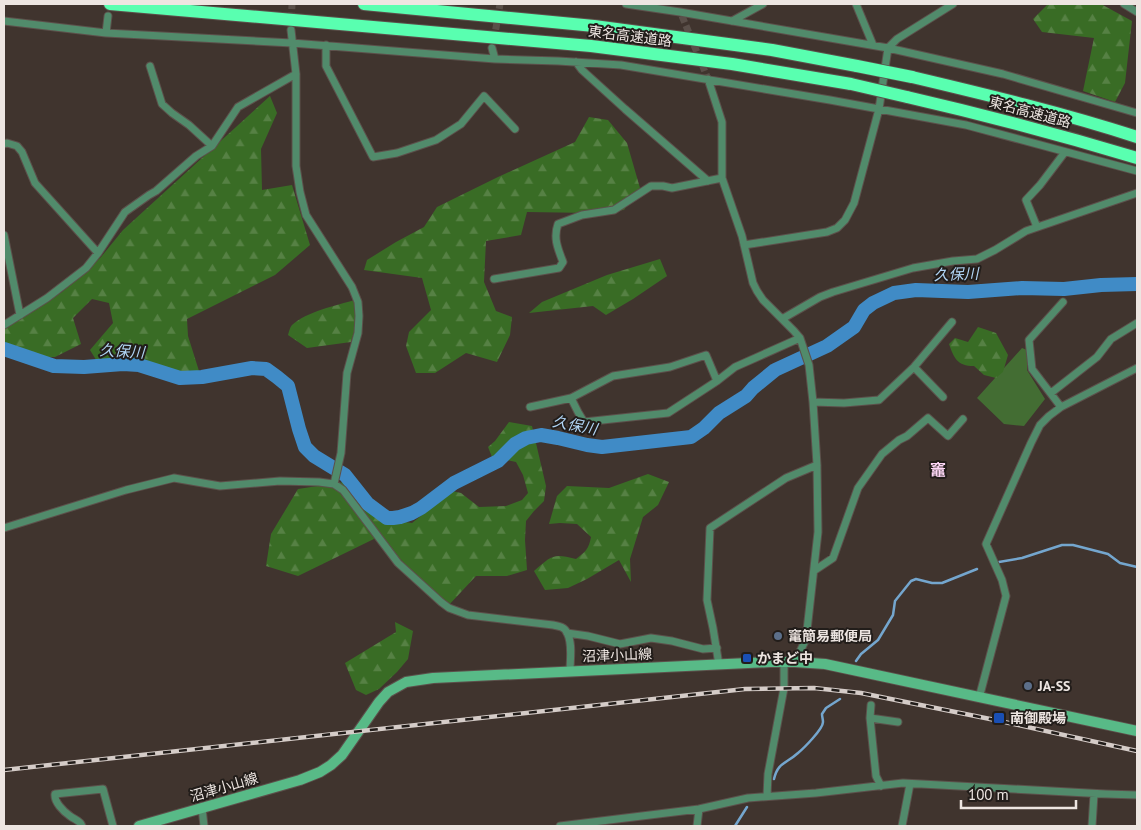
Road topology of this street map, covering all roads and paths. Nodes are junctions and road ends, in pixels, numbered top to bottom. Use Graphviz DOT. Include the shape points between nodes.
graph roads {
  1 [pos="364,4"];
  2 [pos="626,4"];
  3 [pos="677,4"];
  4 [pos="763,4"];
  5 [pos="856,4"];
  6 [pos="953,4"];
  7 [pos="1124,4"];
  8 [pos="109,10"];
  9 [pos="1137,12"];
  10 [pos="681,14"];
  11 [pos="4,21"];
  12 [pos="732,21"];
  13 [pos="290,30"];
  14 [pos="106,33"];
  15 [pos="292,43"];
  16 [pos="326,45"];
  17 [pos="873,45"];
  18 [pos="492,48"];
  19 [pos="888,48"];
  20 [pos="494,59"];
  21 [pos="576,62"];
  22 [pos="150,66"];
  23 [pos="296,74"];
  24 [pos="708,79"];
  25 [pos="879,109"];
  26 [pos="1137,113"];
  27 [pos="516,129"];
  28 [pos="1137,136"];
  29 [pos="4,144"];
  30 [pos="212,146"];
  31 [pos="1065,152"];
  32 [pos="1137,158"];
  33 [pos="1137,171"];
  34 [pos="722,178"];
  35 [pos="708,181"];
  36 [pos="1137,192"];
  37 [pos="1037,227"];
  38 [pos="4,235"];
  39 [pos="744,245"];
  40 [pos="5,246"];
  41 [pos="98,253"];
  42 [pos="494,279"];
  43 [pos="1063,302"];
  44 [pos="20,314"];
  45 [pos="782,319"];
  46 [pos="952,322"];
  47 [pos="1137,323"];
  48 [pos="4,325"];
  49 [pos="800,338"];
  50 [pos="914,367"];
  51 [pos="1137,368"];
  52 [pos="717,381"];
  53 [pos="1051,393"];
  54 [pos="943,397"];
  55 [pos="571,398"];
  56 [pos="813,402"];
  57 [pos="530,407"];
  58 [pos="1061,407"];
  59 [pos="963,419"];
  60 [pos="817,465"];
  61 [pos="334,483"];
  62 [pos="4,528"];
  63 [pos="815,570"];
  64 [pos="567,633"];
  65 [pos="717,648"];
  66 [pos="784,662"];
  67 [pos="796,662"];
  68 [pos="719,665"];
  69 [pos="570,671"];
  70 [pos="980,698"];
  71 [pos="871,705"];
  72 [pos="870,718"];
  73 [pos="898,722"];
  74 [pos="1136,728"];
  75 [pos="910,784"];
  76 [pos="882,786"];
  77 [pos="1094,794"];
  78 [pos="1137,795"];
  79 [pos="767,796"];
  80 [pos="202,808"];
  81 [pos="699,809"];
  82 [pos="82,826"];
  83 [pos="114,826"];
  84 [pos="139,826"];
  85 [pos="204,826"];
  86 [pos="560,826"];
  87 [pos="697,826"];
  88 [pos="902,826"];
  89 [pos="1092,826"];
  1 -- 28 [label="highway, 東名高速道路, bridge" via="594,26 745,46 912,77 1041,108"];
  2 -- 10 [label="street"];
  3 -- 10 [label="street"];
  4 -- 12 [label="street"];
  5 -- 17 [label="street"];
  6 -- 19 [label="street"];
  7 -- 9 [label="street"];
  8 -- 14 [label="street"];
  8 -- 32 [label="highway, 東名高速道路, bridge" via="591,46 732,64 851,84 964,110"];
  10 -- 12 [label="street"];
  11 -- 14 [label="street"];
  12 -- 17 [label="street"];
  13 -- 15 [label="street"];
  14 -- 15 [label="street"];
  15 -- 16 [label="street"];
  15 -- 23 [label="street"];
  16 -- 20 [label="street"];
  16 -- 27 [label="street" via="326,66 373,157 436,140 461,124 484,96"];
  17 -- 19 [label="street"];
  18 -- 20 [label="street"];
  19 -- 25 [label="street"];
  19 -- 26 [label="street" via="1002,74"];
  20 -- 21 [label="street"];
  21 -- 24 [label="street" via="621,65"];
  21 -- 35 [label="street"];
  22 -- 30 [label="street" via="162,104"];
  23 -- 30 [label="street" via="238,107"];
  23 -- 61 [label="street" via="296,166 306,215 352,287 358,302 358,333 347,373 342,453"];
  24 -- 25 [label="street"];
  24 -- 34 [label="street" via="722,122"];
  25 -- 31 [label="street" via="966,125"];
  25 -- 39 [label="street" via="854,203 845,220 827,232"];
  29 -- 41 [label="street" via="17,146 35,183"];
  30 -- 41 [label="street" via="125,212"];
  31 -- 33 [label="street"];
  31 -- 37 [label="street" via="1026,200"];
  34 -- 35 [label="street"];
  34 -- 39 [label="street"];
  35 -- 42 [label="street" via="672,188 651,186 614,210 582,215 558,224 556,243 563,262 559,268"];
  36 -- 37 [label="street"];
  37 -- 45 [label="street" via="977,259 913,268 832,292"];
  38 -- 40 [label="street"];
  39 -- 45 [label="street" via="757,291"];
  40 -- 44 [label="street"];
  41 -- 44 [label="street" via="86,268"];
  43 -- 53 [label="street" via="1029,340 1032,369"];
  44 -- 48 [label="street"];
  45 -- 49 [label="street"];
  46 -- 50 [label="street"];
  47 -- 53 [label="street" via="1111,338 1097,357"];
  49 -- 52 [label="street" via="735,367"];
  49 -- 56 [label="street"];
  50 -- 54 [label="street"];
  50 -- 56 [label="street" via="879,400"];
  51 -- 58 [label="street"];
  52 -- 55 [label="street" via="668,413 584,422"];
  52 -- 55 [label="street" via="706,355 670,367 613,376"];
  53 -- 58 [label="street"];
  55 -- 57 [label="street"];
  56 -- 60 [label="street"];
  58 -- 70 [label="street" via="1040,425 986,544 1006,596"];
  59 -- 63 [label="street" via="948,436 928,418 882,454 858,488 833,558"];
  60 -- 63 [label="street"];
  60 -- 65 [label="street" via="786,478 710,528 707,600"];
  61 -- 62 [label="street" via="280,481 220,486 174,478"];
  61 -- 64 [label="street" via="343,490 398,563 449,608 468,615 553,625"];
  63 -- 67 [label="street" via="806,639"];
  64 -- 65 [label="street" via="620,644 651,638 703,649"];
  64 -- 69 [label="street"];
  65 -- 68 [label="street"];
  66 -- 67 [label="main road, 沼津小山線"];
  66 -- 68 [label="main road, 沼津小山線"];
  66 -- 79 [label="street" via="784,688"];
  67 -- 70 [label="main road, 沼津小山線" via="825,664"];
  68 -- 69 [label="main road, 沼津小山線"];
  69 -- 80 [label="main road, 沼津小山線" via="406,682 388,692 342,755 320,772"];
  70 -- 74 [label="main road, 沼津小山線"];
  71 -- 72 [label="street"];
  72 -- 73 [label="street"];
  72 -- 76 [label="street" via="876,776"];
  75 -- 76 [label="street"];
  75 -- 77 [label="street"];
  75 -- 88 [label="street"];
  76 -- 79 [label="street"];
  77 -- 78 [label="street"];
  77 -- 89 [label="street"];
  79 -- 81 [label="street"];
  80 -- 84 [label="main road, 沼津小山線"];
  80 -- 85 [label="street"];
  81 -- 86 [label="street"];
  81 -- 87 [label="street"];
  82 -- 83 [label="street" via="56,802 55,794 103,789"];
}
